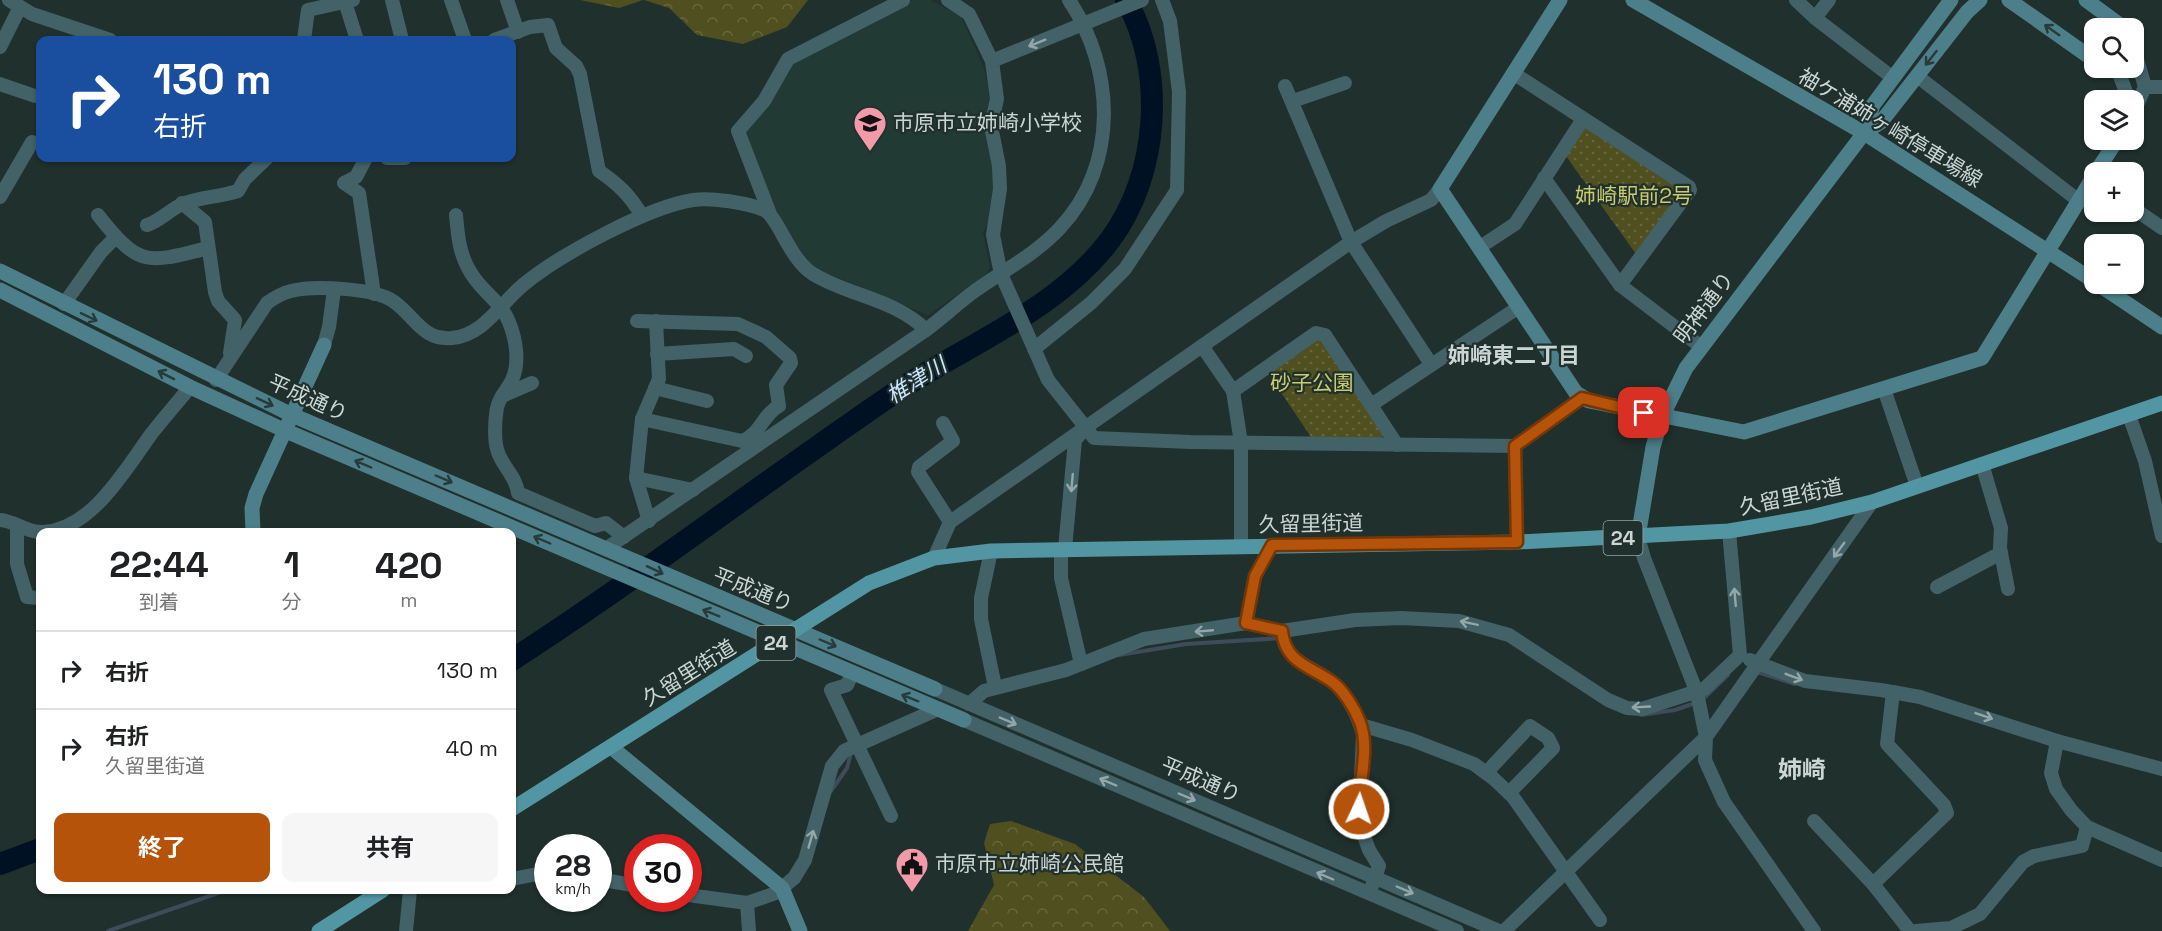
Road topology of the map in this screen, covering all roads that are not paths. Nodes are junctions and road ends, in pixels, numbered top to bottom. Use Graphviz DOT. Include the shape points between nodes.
graph roads {
  1 [pos="392,0"];
  2 [pos="451,0"];
  3 [pos="507,0"];
  4 [pos="903,0"];
  5 [pos="948,0"];
  6 [pos="1070,0"];
  7 [pos="1142,0"];
  8 [pos="1162,0"];
  9 [pos="1560,0"];
  10 [pos="1633,0"];
  11 [pos="1796,0"];
  12 [pos="1829,0"];
  13 [pos="1951,0"];
  14 [pos="1980,0"];
  15 [pos="2009,0"];
  16 [pos="2086,0"];
  17 [pos="349,1"];
  18 [pos="15,3"];
  19 [pos="1815,18"];
  20 [pos="2110,18"];
  21 [pos="1083,24"];
  22 [pos="518,32"];
  23 [pos="98,36"];
  24 [pos="305,36"];
  25 [pos="356,36"];
  26 [pos="401,36"];
  27 [pos="464,36"];
  28 [pos="506,36"];
  29 [pos="0,47"];
  30 [pos="2084,53"];
  31 [pos="992,61"];
  32 [pos="1513,73"];
  33 [pos="1917,76"];
  34 [pos="1893,78"];
  35 [pos="2142,78"];
  36 [pos="1345,83"];
  37 [pos="0,84"];
  38 [pos="1285,86"];
  39 [pos="2145,87"];
  40 [pos="2162,87"];
  41 [pos="2144,90"];
  42 [pos="35,96"];
  43 [pos="1293,101"];
  44 [pos="1583,118"];
  45 [pos="1864,133"];
  46 [pos="32,142"];
  47 [pos="263,162"];
  48 [pos="364,162"];
  49 [pos="1544,178"];
  50 [pos="1440,189"];
  51 [pos="2084,193"];
  52 [pos="0,197"];
  53 [pos="2079,201"];
  54 [pos="182,203"];
  55 [pos="771,214"];
  56 [pos="98,215"];
  57 [pos="456,215"];
  58 [pos="2144,215"];
  59 [pos="642,216"];
  60 [pos="147,225"];
  61 [pos="2162,228"];
  62 [pos="116,237"];
  63 [pos="1352,242"];
  64 [pos="208,248"];
  65 [pos="1480,248"];
  66 [pos="2049,251"];
  67 [pos="0,271"];
  68 [pos="1000,274"];
  69 [pos="2084,274"];
  70 [pos="1620,285"];
  71 [pos="0,290"];
  72 [pos="334,290"];
  73 [pos="374,294"];
  74 [pos="2113,294"];
  75 [pos="64,304"];
  76 [pos="1519,307"];
  77 [pos="502,309"];
  78 [pos="637,321"];
  79 [pos="657,321"];
  80 [pos="2162,327"];
  81 [pos="926,330"];
  82 [pos="324,345"];
  83 [pos="1202,346"];
  84 [pos="1700,346"];
  85 [pos="1034,349"];
  86 [pos="657,354"];
  87 [pos="746,356"];
  88 [pos="231,358"];
  89 [pos="1431,364"];
  90 [pos="216,380"];
  91 [pos="532,383"];
  92 [pos="190,387"];
  93 [pos="655,388"];
  94 [pos="1884,389"];
  95 [pos="1233,391"];
  96 [pos="502,396"];
  97 [pos="1582,398"];
  98 [pos="707,401"];
  99 [pos="2162,403"];
  100 [pos="1371,405"];
  101 [pos="779,406"];
  102 [pos="2128,415"];
  103 [pos="292,416"];
  104 [pos="1662,417"];
  105 [pos="642,419"];
  106 [pos="796,419"];
  107 [pos="943,423"];
  108 [pos="1085,428"];
  109 [pos="286,431"];
  110 [pos="1241,443"];
  111 [pos="1397,445"];
  112 [pos="1515,446"];
  113 [pos="1982,464"];
  114 [pos="636,478"];
  115 [pos="1917,486"];
  116 [pos="693,490"];
  117 [pos="1872,502"];
  118 [pos="0,520"];
  119 [pos="649,521"];
  120 [pos="950,522"];
  121 [pos="17,526"];
  122 [pos="78,526"];
  123 [pos="253,528"];
  124 [pos="514,528"];
  125 [pos="516,529"];
  126 [pos="1729,531"];
  127 [pos="36,532"];
  128 [pos="2162,536"];
  129 [pos="624,537"];
  130 [pos="1638,537"];
  131 [pos="1517,542"];
  132 [pos="1272,545"];
  133 [pos="1241,546"];
  134 [pos="611,549"];
  135 [pos="1063,549"];
  136 [pos="991,551"];
  137 [pos="2001,553"];
  138 [pos="934,558"];
  139 [pos="1937,587"];
  140 [pos="2008,589"];
  141 [pos="36,598"];
  142 [pos="1246,623"];
  143 [pos="796,629"];
  144 [pos="1282,631"];
  145 [pos="778,641"];
  146 [pos="1740,655"];
  147 [pos="1756,663"];
  148 [pos="1080,664"];
  149 [pos="852,674"];
  150 [pos="995,687"];
  151 [pos="934,689"];
  152 [pos="1893,692"];
  153 [pos="1697,693"];
  154 [pos="969,704"];
  155 [pos="938,709"];
  156 [pos="964,720"];
  157 [pos="1361,725"];
  158 [pos="1706,737"];
  159 [pos="2057,741"];
  160 [pos="856,744"];
  161 [pos="611,747"];
  162 [pos="2162,769"];
  163 [pos="1486,773"];
  164 [pos="1509,793"];
  165 [pos="516,806"];
  166 [pos="891,816"];
  167 [pos="1814,821"];
  168 [pos="2087,827"];
  169 [pos="2162,860"];
  170 [pos="1565,872"];
  171 [pos="534,875"];
  172 [pos="516,878"];
  173 [pos="1376,878"];
  174 [pos="1873,884"];
  175 [pos="782,888"];
  176 [pos="377,894"];
  177 [pos="410,894"];
  178 [pos="1369,895"];
  179 [pos="702,898"];
  180 [pos="747,903"];
  181 [pos="1600,920"];
  182 [pos="1943,930"];
  183 [pos="319,931"];
  184 [pos="406,931"];
  185 [pos="749,931"];
  186 [pos="800,931"];
  187 [pos="1457,931"];
  188 [pos="1499,931"];
  189 [pos="1504,931"];
  190 [pos="1814,931"];
  191 [pos="1910,931"];
  192 [pos="1916,931"];
  1 -- 26 [label="street"];
  2 -- 27 [label="street"];
  3 -- 22 [label="street"];
  4 -- 55 [label="street" via="788,59 764,100 742,122 738,131"];
  5 -- 31 [label="street" via="969,14"];
  6 -- 21 [label="street"];
  7 -- 21 [label="street"];
  8 -- 85 [label="street" via="1170,21 1179,92 1177,190 1125,269 1092,303"];
  9 -- 32 [label="street"];
  10 -- 45 [label="street, 袖ケ浦姉ヶ崎停車場線"];
  11 -- 19 [label="street"];
  12 -- 19 [label="street"];
  13 -- 34 [label="street, 明神通り"];
  14 -- 33 [label="street, 明神通り, one-way"];
  30 -- 15 [label="street, one-way"];
  16 -- 20 [label="street"];
  17 -- 24 [label="street" via="308,10"];
  17 -- 25 [label="street"];
  18 -- 23 [label="street" via="32,14"];
  18 -- 29 [label="street"];
  19 -- 34 [label="street"];
  21 -- 31 [label="street, one-way"];
  21 -- 68 [label="street" via="1104,89 1099,159 1082,197 1060,228"];
  22 -- 28 [label="street"];
  22 -- 59 [label="street" via="548,25 556,48 576,66 599,171 619,184"];
  31 -- 68 [label="street" via="997,99 991,126 1000,189 993,235"];
  32 -- 44 [label="street"];
  32 -- 50 [label="street"];
  33 -- 45 [label="street, 明神通り" via="1881,122"];
  33 -- 53 [label="street"];
  34 -- 45 [label="street, 明神通り" via="1873,105"];
  35 -- 39 [label="street"];
  36 -- 43 [label="street"];
  37 -- 42 [label="street"];
  38 -- 43 [label="street"];
  39 -- 40 [label="street"];
  39 -- 41 [label="street"];
  43 -- 63 [label="street"];
  44 -- 49 [label="street"];
  44 -- 70 [label="street" via="1690,190"];
  45 -- 66 [label="street, 袖ケ浦姉ヶ崎停車場線"];
  45 -- 84 [label="street, 明神通り"];
  46 -- 52 [label="street"];
  47 -- 54 [label="street" via="238,191"];
  48 -- 73 [label="street" via="356,177 344,183 359,193"];
  49 -- 65 [label="street" via="1515,224"];
  49 -- 70 [label="street"];
  50 -- 63 [label="street" via="1431,200"];
  50 -- 65 [label="street"];
  51 -- 53 [label="street"];
  53 -- 66 [label="street"];
  54 -- 60 [label="street"];
  54 -- 64 [label="street" via="205,222"];
  55 -- 59 [label="street" via="763,209 704,199"];
  55 -- 81 [label="street" via="789,249 813,274 904,312"];
  56 -- 62 [label="street"];
  57 -- 77 [label="street" via="458,248 464,261"];
  58 -- 61 [label="street"];
  59 -- 77 [label="street" via="544,270 522,286"];
  62 -- 64 [label="street" via="126,247 153,260"];
  62 -- 75 [label="street"];
  63 -- 83 [label="street"];
  63 -- 89 [label="street"];
  64 -- 88 [label="street" via="218,301 235,320"];
  65 -- 76 [label="street"];
  66 -- 69 [label="street, 袖ケ浦姉ヶ崎停車場線"];
  66 -- 94 [label="street" via="1982,358"];
  67 -- 75 [label="street, 平成通り"];
  68 -- 81 [label="street"];
  68 -- 85 [label="street"];
  70 -- 84 [label="street"];
  92 -- 71 [label="street, 平成通り, one-way"];
  72 -- 73 [label="street"];
  72 -- 82 [label="street"];
  72 -- 88 [label="street" via="292,290 273,299"];
  73 -- 77 [label="street" via="392,300 424,332 453,338 474,330"];
  74 -- 80 [label="street"];
  75 -- 90 [label="street, 平成通り, one-way"];
  76 -- 89 [label="street"];
  76 -- 97 [label="street"];
  77 -- 96 [label="street" via="509,321 516,358 513,379"];
  78 -- 79 [label="street"];
  79 -- 86 [label="street"];
  79 -- 101 [label="street" via="738,324 766,337 791,363 776,385"];
  81 -- 106 [label="street"];
  82 -- 103 [label="street"];
  83 -- 95 [label="street"];
  83 -- 108 [label="street"];
  84 -- 104 [label="street, 明神通り"];
  85 -- 108 [label="street" via="1048,380"];
  86 -- 87 [label="street" via="734,349"];
  86 -- 93 [label="street" via="659,379"];
  88 -- 90 [label="street"];
  89 -- 100 [label="street"];
  90 -- 103 [label="street, 平成通り, one-way"];
  91 -- 96 [label="street"];
  92 -- 109 [label="street, 平成通り"];
  92 -- 122 [label="street"];
  93 -- 98 [label="street"];
  93 -- 105 [label="street"];
  94 -- 104 [label="street" via="1744,432"];
  94 -- 115 [label="street"];
  95 -- 100 [label="street" via="1316,333 1325,335"];
  95 -- 110 [label="street"];
  96 -- 129 [label="street" via="497,407 497,450 517,484 518,494 595,526 606,523"];
  97 -- 104 [label="street"];
  97 -- 112 [label="street"];
  99 -- 102 [label="main road, 久留里街道 / 24"];
  100 -- 111 [label="street"];
  101 -- 105 [label="street" via="772,409 753,435 742,441"];
  101 -- 106 [label="street"];
  102 -- 113 [label="main road, 久留里街道 / 24"];
  102 -- 128 [label="street" via="2145,460"];
  103 -- 109 [label="street"];
  103 -- 134 [label="street, 平成通り, one-way"];
  104 -- 130 [label="street, 明神通り"];
  105 -- 114 [label="street"];
  106 -- 116 [label="street"];
  107 -- 120 [label="street" via="952,441 919,467 918,472"];
  108 -- 110 [label="street" via="1094,438 1106,441"];
  108 -- 120 [label="street"];
  108 -- 135 [label="street, one-way" via="1076,440"];
  109 -- 123 [label="street" via="252,508"];
  124 -- 109 [label="street, 平成通り, one-way"];
  110 -- 111 [label="street"];
  110 -- 133 [label="street"];
  111 -- 112 [label="street"];
  112 -- 131 [label="street"];
  113 -- 115 [label="main road, 久留里街道 / 24"];
  113 -- 137 [label="street" via="2001,528"];
  114 -- 116 [label="street"];
  114 -- 119 [label="street"];
  115 -- 117 [label="main road, 久留里街道 / 24"];
  116 -- 119 [label="street"];
  117 -- 126 [label="main road, 久留里街道 / 24"];
  117 -- 147 [label="street, one-way"];
  118 -- 121 [label="street"];
  119 -- 129 [label="street"];
  120 -- 138 [label="street"];
  121 -- 127 [label="street"];
  121 -- 141 [label="street" via="17,564 27,597"];
  145 -- 125 [label="street, 平成通り, one-way"];
  126 -- 130 [label="main road, 久留里街道 / 24"];
  146 -- 126 [label="street, one-way"];
  129 -- 134 [label="street"];
  130 -- 131 [label="main road, 久留里街道 / 24"];
  130 -- 153 [label="street"];
  131 -- 132 [label="main road, 久留里街道 / 24"];
  132 -- 133 [label="main road, 久留里街道 / 24"];
  132 -- 142 [label="street" via="1255,576"];
  133 -- 135 [label="main road, 久留里街道 / 24"];
  134 -- 143 [label="street, 平成通り, one-way"];
  135 -- 136 [label="main road, 久留里街道 / 24"];
  135 -- 148 [label="street" via="1061,578"];
  136 -- 138 [label="main road, 久留里街道 / 24"];
  136 -- 150 [label="street" via="981,598 981,619"];
  137 -- 139 [label="street"];
  137 -- 140 [label="street"];
  138 -- 143 [label="main road, 久留里街道 / 24" via="870,583"];
  142 -- 144 [label="street"];
  142 -- 148 [label="street, one-way" via="1144,639"];
  143 -- 145 [label="main road, 久留里街道 / 24"];
  143 -- 151 [label="street, 平成通り, one-way"];
  153 -- 144 [label="street, one-way" via="1642,709 1627,708 1589,689 1509,635 1459,621 1355,620"];
  144 -- 157 [label="street" via="1291,657 1338,687"];
  145 -- 149 [label="street, 平成通り"];
  145 -- 161 [label="main road, 久留里街道 / 24"];
  146 -- 147 [label="street"];
  146 -- 153 [label="street"];
  147 -- 152 [label="street, one-way" via="1805,681"];
  147 -- 158 [label="street"];
  148 -- 150 [label="street"];
  155 -- 149 [label="street, 平成通り, one-way"];
  149 -- 160 [label="street" via="847,685 831,690"];
  150 -- 154 [label="street"];
  151 -- 154 [label="street, 平成通り"];
  152 -- 159 [label="street, one-way" via="1974,712"];
  152 -- 174 [label="street" via="1887,744 1944,804 1947,813"];
  153 -- 158 [label="street"];
  154 -- 173 [label="street, 平成通り, one-way"];
  155 -- 156 [label="street, 平成通り"];
  155 -- 160 [label="street"];
  178 -- 156 [label="street, 平成通り, one-way"];
  157 -- 163 [label="street" via="1412,740 1474,764"];
  157 -- 173 [label="street" via="1364,734 1359,822 1379,866"];
  158 -- 170 [label="street"];
  158 -- 190 [label="street" via="1705,760 1724,802"];
  159 -- 162 [label="street"];
  159 -- 168 [label="street" via="2051,773 2071,810"];
  160 -- 166 [label="street"];
  175 -- 160 [label="street, one-way" via="805,860 832,766"];
  161 -- 165 [label="main road, 久留里街道 / 24"];
  161 -- 175 [label="street"];
  163 -- 164 [label="street"];
  163 -- 164 [label="street" via="1530,726 1548,738 1553,748"];
  164 -- 170 [label="street"];
  167 -- 174 [label="street"];
  168 -- 169 [label="street"];
  168 -- 182 [label="street" via="2082,846 2023,862 1980,914"];
  170 -- 181 [label="street"];
  170 -- 189 [label="street"];
  171 -- 172 [label="street"];
  173 -- 178 [label="street"];
  173 -- 188 [label="street, 平成通り, one-way"];
  174 -- 191 [label="street"];
  175 -- 180 [label="street"];
  175 -- 186 [label="street"];
  176 -- 183 [label="main road"];
  177 -- 184 [label="street"];
  178 -- 187 [label="street, 平成通り"];
  179 -- 180 [label="street"];
  180 -- 185 [label="street"];
  182 -- 192 [label="street"];
}
